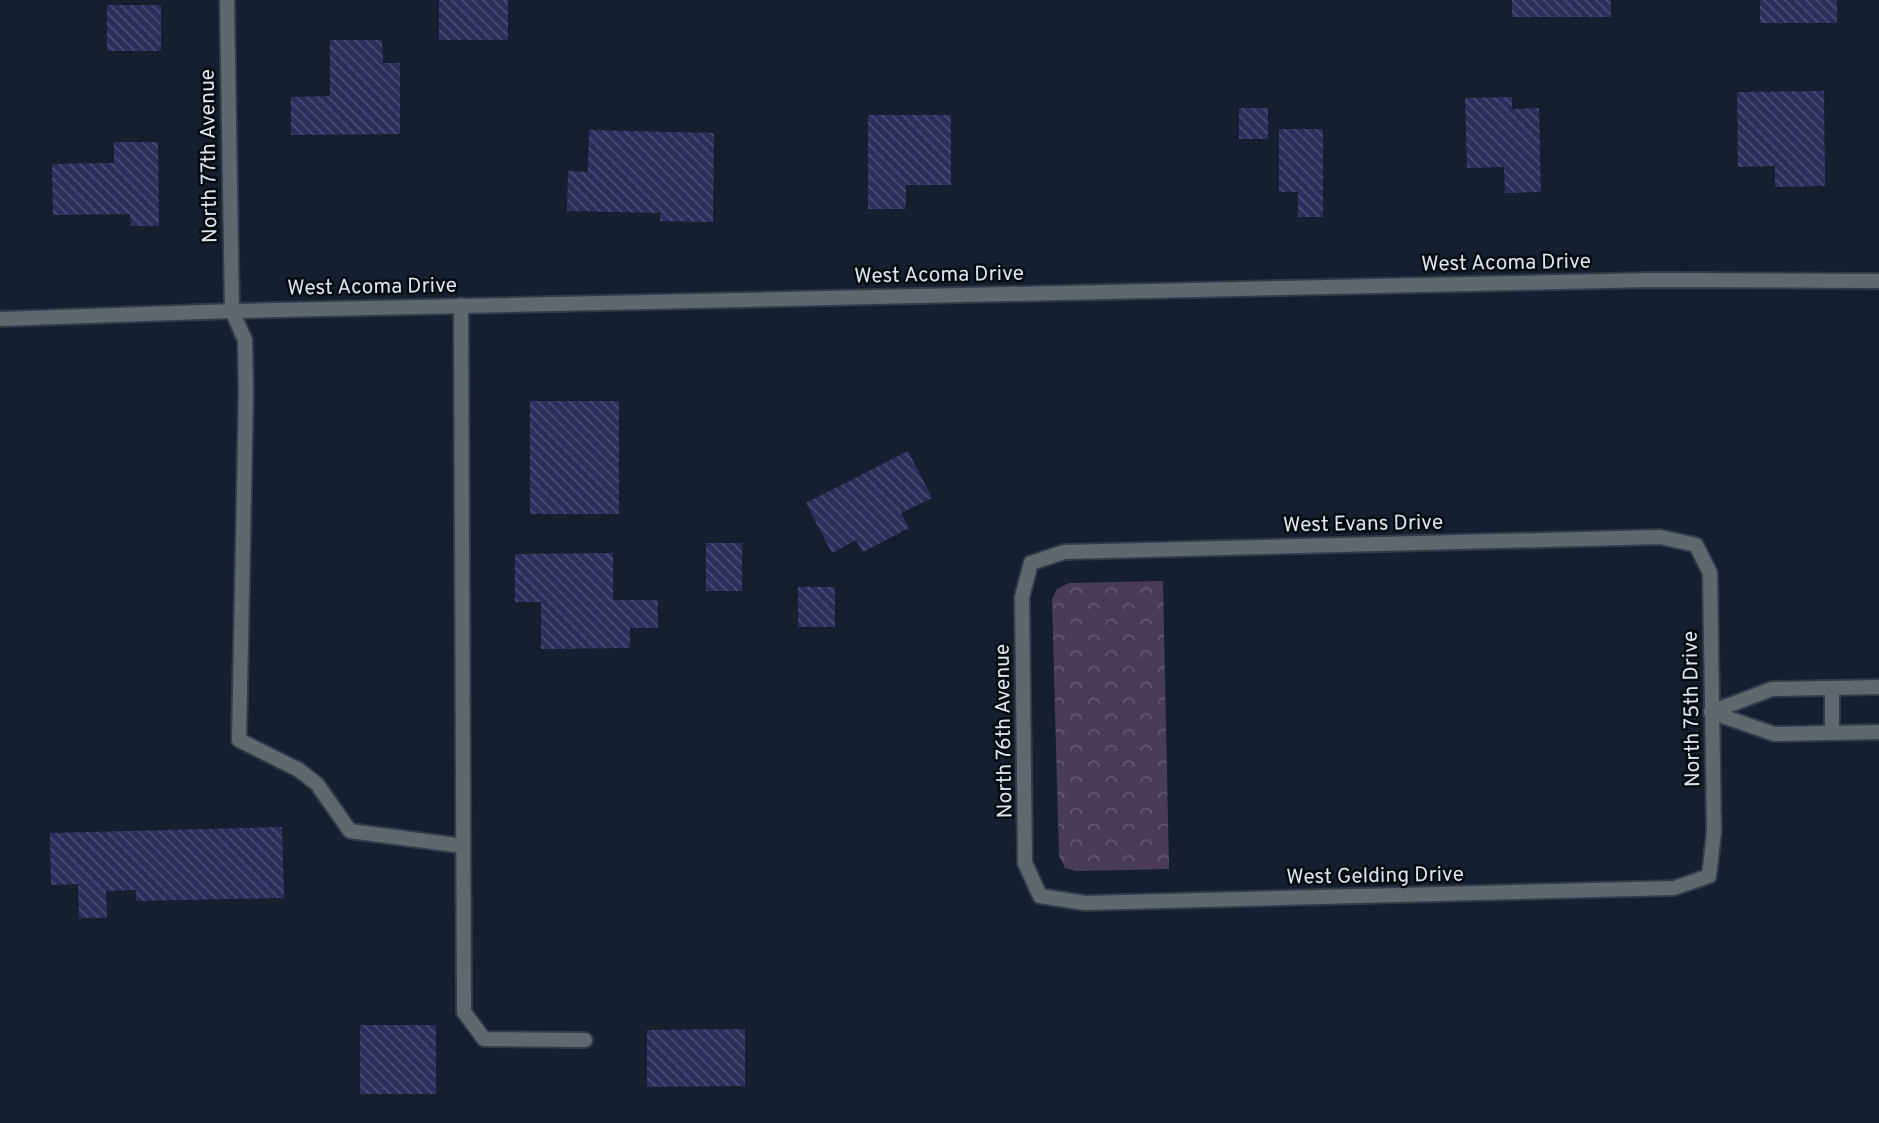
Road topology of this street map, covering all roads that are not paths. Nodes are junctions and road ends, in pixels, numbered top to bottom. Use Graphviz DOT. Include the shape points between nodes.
graph roads {
  1 [pos="227,0"];
  2 [pos="1879,281"];
  3 [pos="461,305"];
  4 [pos="232,311"];
  5 [pos="0,319"];
  6 [pos="1696,545"];
  7 [pos="1031,563"];
  8 [pos="1879,687"];
  9 [pos="1832,688"];
  10 [pos="1711,712"];
  11 [pos="1879,732"];
  12 [pos="1832,733"];
  13 [pos="463,846"];
  14 [pos="1709,876"];
  15 [pos="1040,896"];
  16 [pos="584,1040"];
  1 -- 4 [label="street, North 77th Avenue"];
  2 -- 3 [label="street, West Acoma Drive" via="1653,279"];
  3 -- 4 [label="street, West Acoma Drive"];
  3 -- 13 [label="street"];
  4 -- 5 [label="street, West Acoma Drive"];
  4 -- 13 [label="street" via="245,341 246,391 239,740 299,770 317,785 350,831"];
  6 -- 7 [label="street, West Evans Drive" via="1660,537 1064,552"];
  6 -- 10 [label="street, North 75th Drive" via="1710,573"];
  7 -- 15 [label="street, North 76th Avenue" via="1022,597 1025,863"];
  8 -- 9 [label="street"];
  9 -- 10 [label="street" via="1772,689"];
  9 -- 12 [label="street"];
  10 -- 12 [label="street" via="1774,734"];
  10 -- 14 [label="street, North 75th Drive" via="1714,832"];
  11 -- 12 [label="street"];
  13 -- 16 [label="street" via="464,1012 484,1039"];
  14 -- 15 [label="street, West Gelding Drive" via="1674,888 1085,903"];
}
